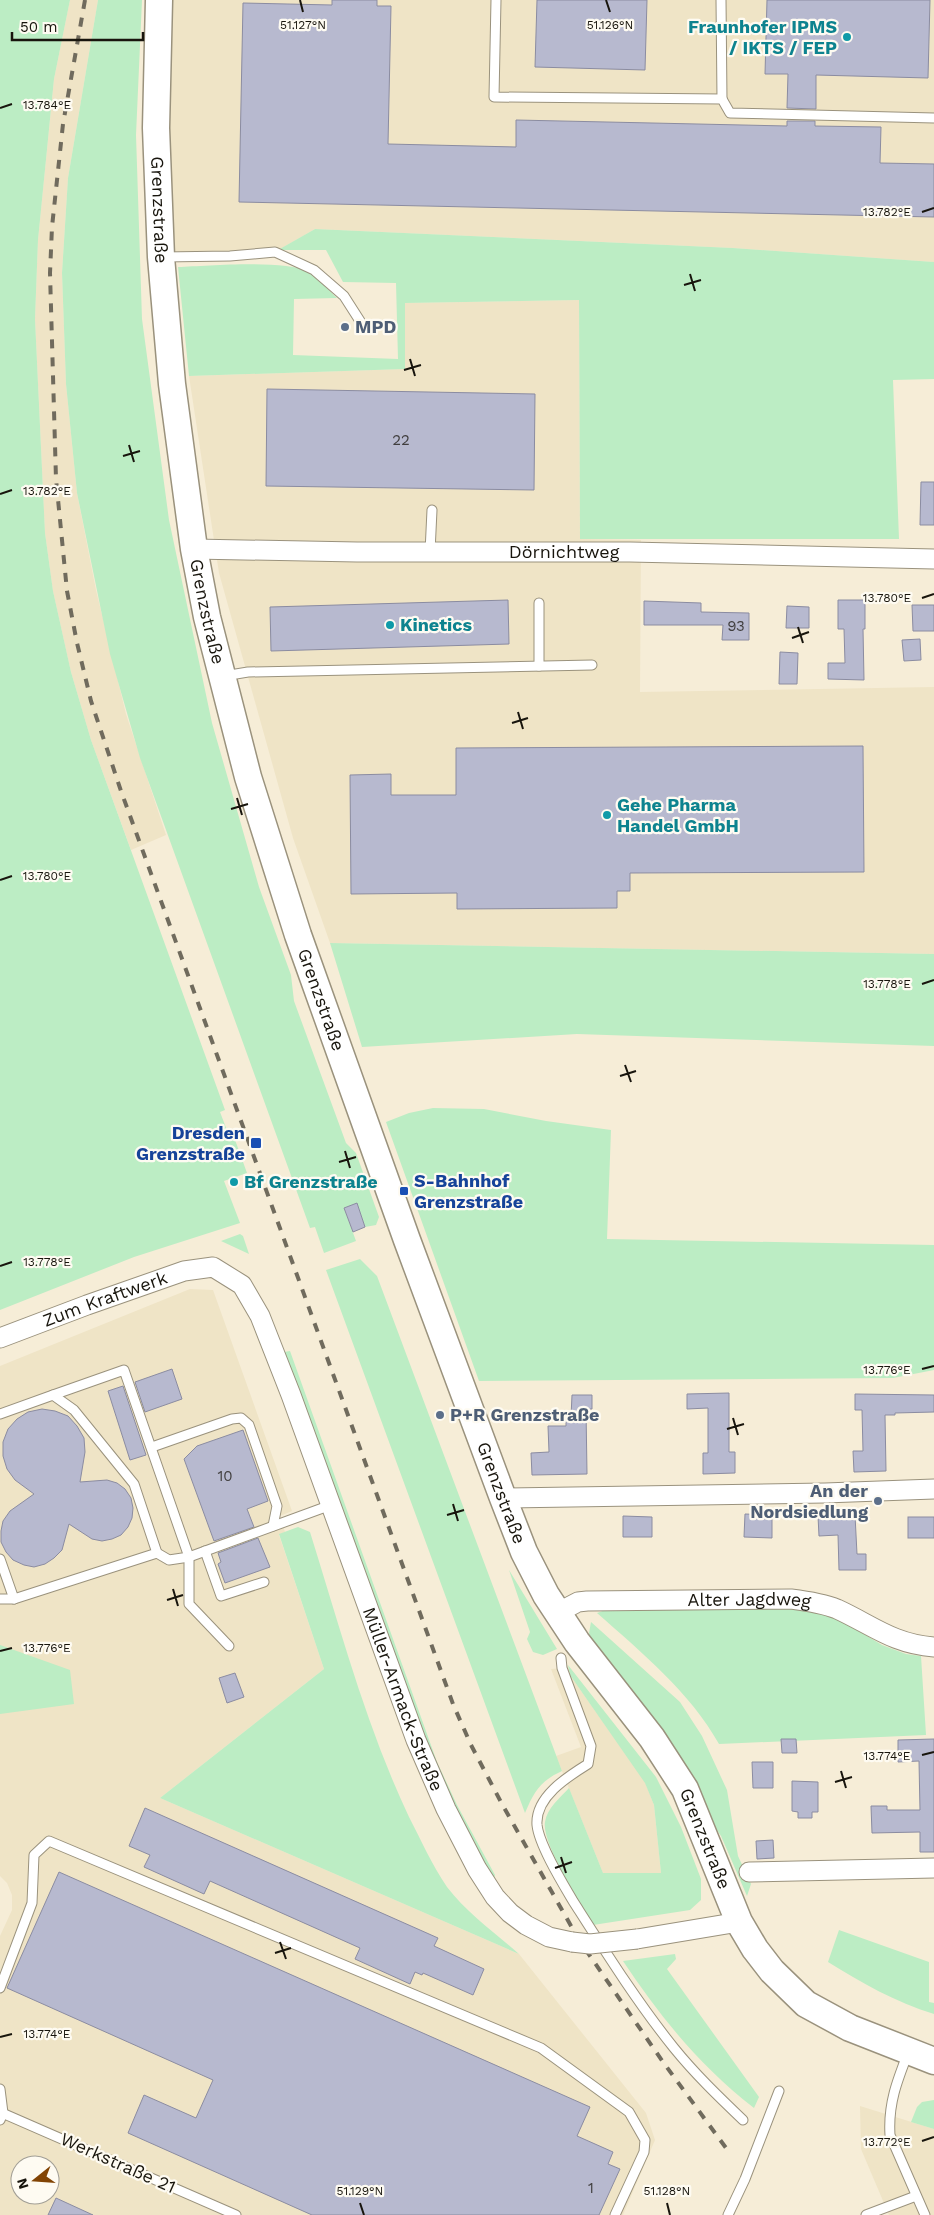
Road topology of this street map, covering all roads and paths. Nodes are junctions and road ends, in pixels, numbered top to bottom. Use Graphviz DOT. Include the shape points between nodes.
graph roads {
  1 [pos="159,0"];
  2 [pos="496,0"];
  3 [pos="721,0"];
  4 [pos="722,99"];
  5 [pos="934,118"];
  6 [pos="161,257"];
  7 [pos="360,321"];
  8 [pos="432,510"];
  9 [pos="194,549"];
  10 [pos="430,552"];
  11 [pos="934,559"];
  12 [pos="539,604"];
  13 [pos="592,664"];
  14 [pos="539,666"];
  15 [pos="221,676"];
  16 [pos="213,1267"];
  17 [pos="0,1338"];
  18 [pos="53,1395"];
  19 [pos="0,1414"];
  20 [pos="152,1447"];
  21 [pos="934,1489"];
  22 [pos="503,1498"];
  23 [pos="331,1505"];
  24 [pos="273,1526"];
  25 [pos="205,1551"];
  26 [pos="157,1553"];
  27 [pos="189,1557"];
  28 [pos="0,1559"];
  29 [pos="264,1582"];
  30 [pos="0,1599"];
  31 [pos="14,1599"];
  32 [pos="557,1613"];
  33 [pos="230,1646"];
  34 [pos="934,1647"];
  35 [pos="561,1658"];
  36 [pos="934,1868"];
  37 [pos="749,1872"];
  38 [pos="739,1922"];
  39 [pos="0,1988"];
  40 [pos="909,2052"];
  41 [pos="934,2061"];
  42 [pos="0,2089"];
  43 [pos="778,2090"];
  44 [pos="1,2115"];
  45 [pos="743,2120"];
  46 [pos="916,2196"];
  47 [pos="924,2212"];
  48 [pos="934,2212"];
  49 [pos="236,2215"];
  50 [pos="615,2215"];
  51 [pos="728,2215"];
  52 [pos="866,2215"];
  1 -- 6 [label="main road, Grenzstraße" via="156,128"];
  2 -- 4 [label="lane" via="494,97"];
  3 -- 4 [label="lane"];
  4 -- 5 [label="lane" via="730,113"];
  6 -- 7 [label="lane" via="275,252 314,270 344,296"];
  6 -- 9 [label="main road, Grenzstraße" via="172,384"];
  8 -- 10 [label="lane"];
  9 -- 10 [label="street, Dörnichtweg"];
  9 -- 15 [label="main road, Grenzstraße"];
  10 -- 11 [label="street, Dörnichtweg" via="630,552"];
  12 -- 14 [label="lane"];
  13 -- 14 [label="lane"];
  14 -- 15 [label="lane" via="248,672"];
  15 -- 22 [label="main road, Grenzstraße" via="248,777 298,935"];
  16 -- 17 [label="street, Zum Kraftwerk" via="184,1271"];
  16 -- 23 [label="street, Müller-Armack-Straße" via="242,1285 260,1316"];
  18 -- 19 [label="lane"];
  18 -- 20 [label="lane" via="124,1370"];
  18 -- 26 [label="lane" via="74,1410 134,1484"];
  20 -- 24 [label="lane" via="232,1418 241,1418 249,1425 278,1506"];
  20 -- 27 [label="lane"];
  21 -- 22 [label="street"];
  22 -- 32 [label="main road, Grenzstraße" via="524,1552"];
  23 -- 24 [label="lane"];
  23 -- 38 [label="street, Müller-Armack-Straße, bridge" via="416,1740 446,1809 477,1870 510,1913 549,1937 590,1944"];
  24 -- 25 [label="lane"];
  25 -- 27 [label="lane"];
  25 -- 29 [label="lane" via="221,1596"];
  26 -- 27 [label="lane" via="169,1560"];
  26 -- 31 [label="lane"];
  27 -- 33 [label="lane" via="189,1604"];
  28 -- 31 [label="lane"];
  30 -- 31 [label="lane"];
  32 -- 34 [label="street, Alter Jagdweg" via="587,1601 791,1599 823,1604 890,1637"];
  32 -- 38 [label="main road, Grenzstraße" via="671,1764 700,1821"];
  35 -- 45 [label="lane" via="591,1746 588,1764 565,1778 543,1802 537,1826 544,1846 584,1918 664,2034 711,2089"];
  36 -- 37 [label="street"];
  38 -- 40 [label="main road, Grenzstraße" via="772,1970 806,2004 850,2028"];
  39 -- 50 [label="lane" via="32,1903 34,1855 49,1841 541,2048 629,2112 645,2140 644,2152"];
  40 -- 41 [label="main road, Grenzstraße"];
  40 -- 46 [label="lane" via="893,2090 890,2135"];
  42 -- 44 [label="lane"];
  43 -- 51 [label="lane"];
  44 -- 49 [label="lane, Werkstraße 21"];
  46 -- 47 [label="lane"];
  46 -- 52 [label="lane"];
  47 -- 48 [label="lane"];
}
